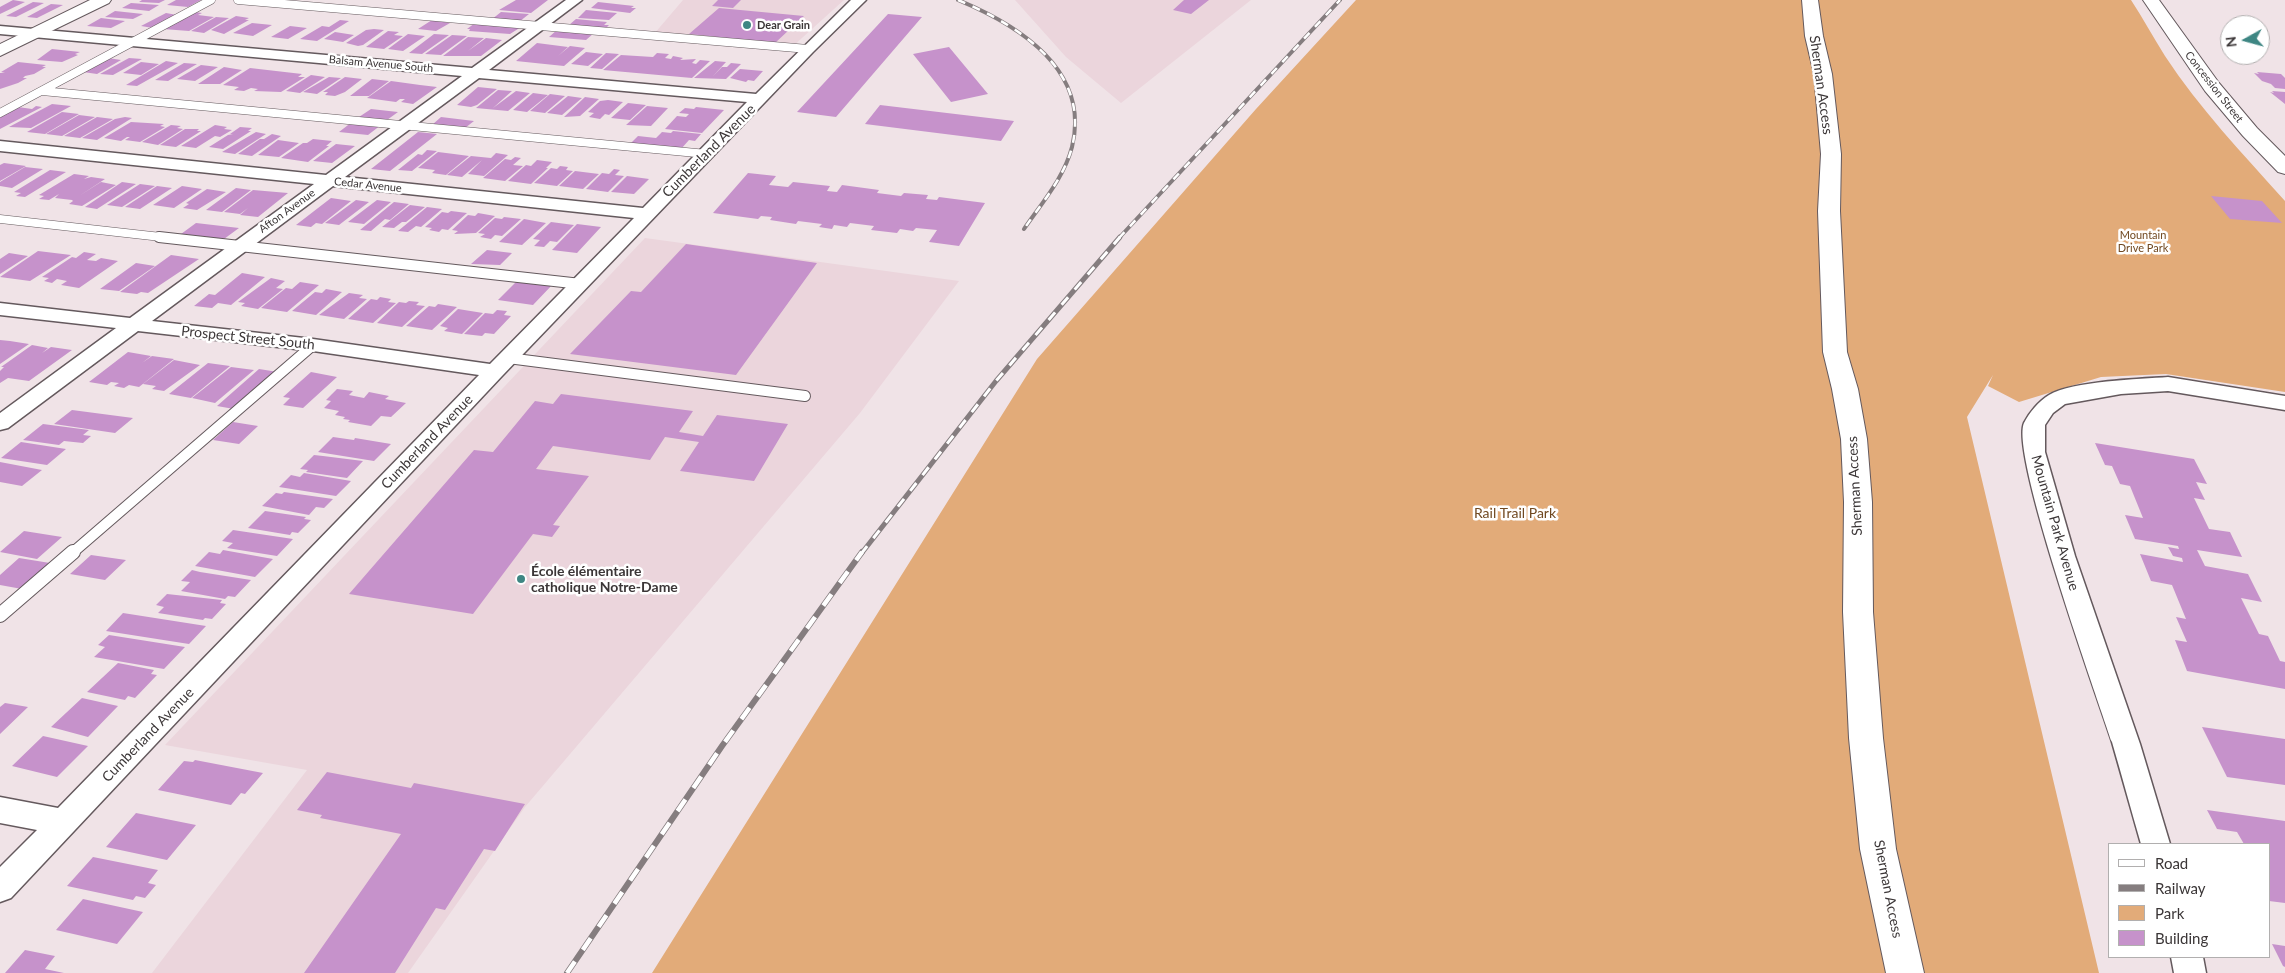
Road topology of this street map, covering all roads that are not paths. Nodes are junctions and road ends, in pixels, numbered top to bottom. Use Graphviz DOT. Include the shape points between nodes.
graph roads {
  1 [pos="104,0"];
  2 [pos="211,0"];
  3 [pos="238,0"];
  4 [pos="575,0"];
  5 [pos="859,0"];
  6 [pos="1810,0"];
  7 [pos="2151,0"];
  8 [pos="538,26"];
  9 [pos="0,30"];
  10 [pos="36,34"];
  11 [pos="133,42"];
  12 [pos="808,49"];
  13 [pos="0,51"];
  14 [pos="475,73"];
  15 [pos="42,91"];
  16 [pos="761,99"];
  17 [pos="0,113"];
  18 [pos="404,126"];
  19 [pos="0,146"];
  20 [pos="707,154"];
  21 [pos="2285,168"];
  22 [pos="330,180"];
  23 [pos="647,214"];
  24 [pos="0,219"];
  25 [pos="240,246"];
  26 [pos="581,284"];
  27 [pos="0,309"];
  28 [pos="132,325"];
  29 [pos="313,345"];
  30 [pos="501,364"];
  31 [pos="806,396"];
  32 [pos="2285,403"];
  33 [pos="0,423"];
  34 [pos="0,615"];
  35 [pos="0,810"];
  36 [pos="64,822"];
  37 [pos="2155,843"];
  38 [pos="0,888"];
  39 [pos="2187,958"];
  40 [pos="1905,973"];
  41 [pos="2190,973"];
  1 -- 10 [label="main road"];
  2 -- 11 [label="lane"];
  3 -- 8 [label="lane"];
  4 -- 8 [label="street, Afton Avenue"];
  5 -- 12 [label="street, Cumberland Avenue"];
  6 -- 40 [label="main road, Sherman Access" via="1823,74 1830,154 1828,211 1835,352 1854,438 1858,502 1858,612 1866,738 1878,849"];
  7 -- 21 [label="main road, Concession Street" via="2212,87"];
  8 -- 12 [label="lane"];
  8 -- 14 [label="street, Afton Avenue"];
  9 -- 10 [label="street, Balsam Avenue South"];
  10 -- 11 [label="street, Balsam Avenue South"];
  10 -- 13 [label="main road"];
  11 -- 14 [label="street, Balsam Avenue South"];
  11 -- 15 [label="lane"];
  12 -- 16 [label="street, Cumberland Avenue"];
  14 -- 16 [label="street, Balsam Avenue South"];
  14 -- 18 [label="street, Afton Avenue"];
  15 -- 17 [label="lane"];
  15 -- 18 [label="lane"];
  16 -- 20 [label="street, Cumberland Avenue"];
  18 -- 20 [label="lane"];
  18 -- 22 [label="street, Afton Avenue"];
  19 -- 22 [label="street, Cedar Avenue"];
  20 -- 23 [label="street, Cumberland Avenue"];
  22 -- 23 [label="street, Cedar Avenue"];
  22 -- 25 [label="street, Afton Avenue"];
  23 -- 26 [label="street, Cumberland Avenue"];
  24 -- 25 [label="lane"];
  25 -- 26 [label="lane"];
  25 -- 28 [label="street, Afton Avenue"];
  26 -- 30 [label="street, Cumberland Avenue"];
  27 -- 28 [label="street, Prospect Street South"];
  28 -- 29 [label="street, Prospect Street South"];
  28 -- 33 [label="street, Afton Avenue"];
  29 -- 30 [label="street, Prospect Street South"];
  29 -- 34 [label="lane"];
  30 -- 31 [label="lane"];
  30 -- 36 [label="street, Cumberland Avenue"];
  32 -- 37 [label="street, Mountain Park Avenue" via="2168,384 2121,387 2058,399 2046,408 2034,425 2034,452 2063,556 2126,744"];
  35 -- 36 [label="street"];
  36 -- 38 [label="street, Cumberland Avenue"];
  39 -- 41 [label="street"];
}
